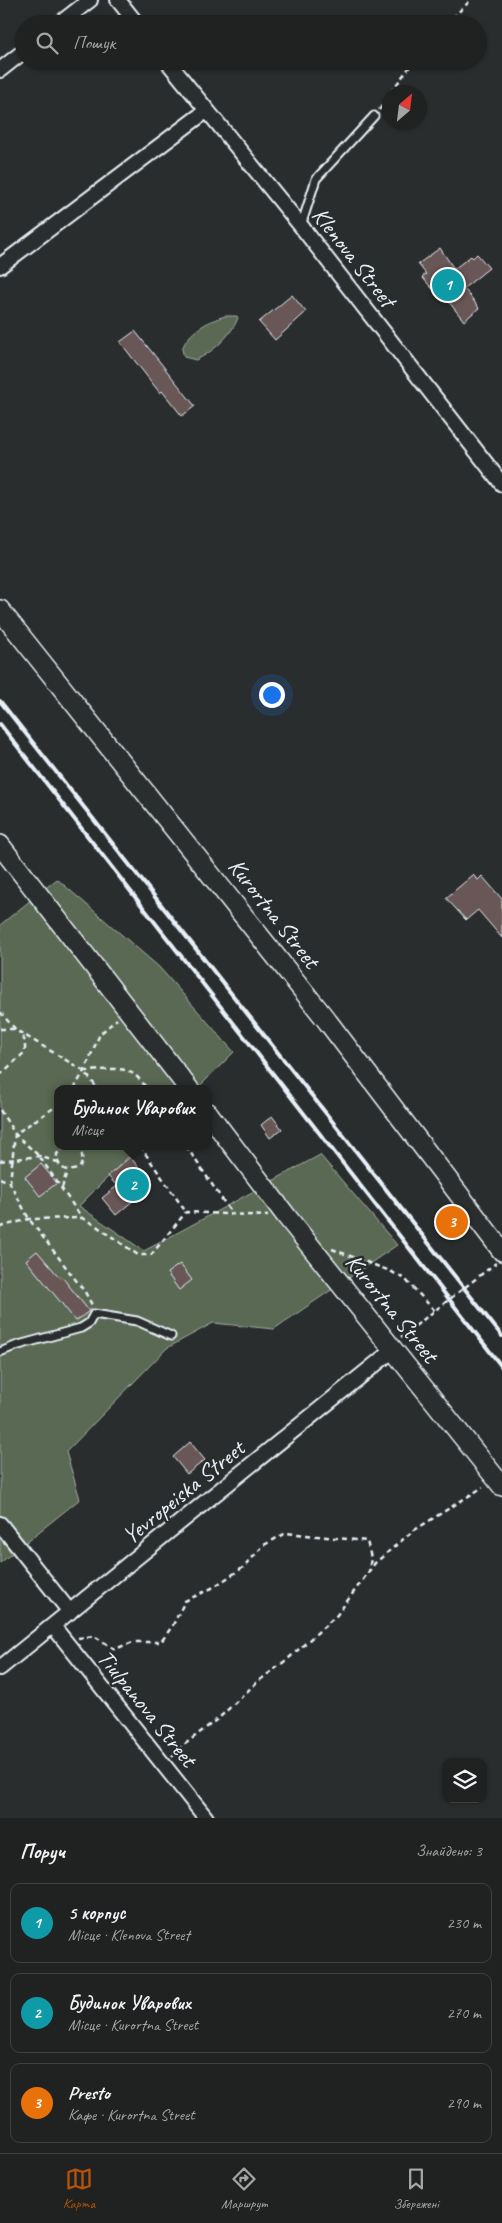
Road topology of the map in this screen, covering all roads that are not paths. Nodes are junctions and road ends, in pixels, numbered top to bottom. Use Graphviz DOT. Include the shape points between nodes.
graph roads {
  1 [pos="90,0"];
  2 [pos="118,0"];
  3 [pos="71,15"];
  4 [pos="130,15"];
  5 [pos="15,58"];
  6 [pos="0,70"];
  7 [pos="174,70"];
  8 [pos="206,111"];
  9 [pos="374,116"];
  10 [pos="301,226"];
  11 [pos="0,266"];
  12 [pos="502,484"];
  13 [pos="0,610"];
  14 [pos="0,845"];
  15 [pos="186,1085"];
  16 [pos="212,1118"];
  17 [pos="502,1251"];
  18 [pos="171,1336"];
  19 [pos="392,1348"];
  20 [pos="0,1352"];
  21 [pos="499,1482"];
  22 [pos="0,1524"];
  23 [pos="70,1612"];
  24 [pos="53,1626"];
  25 [pos="0,1668"];
  26 [pos="206,1818"];
  1 -- 3 [label="street"];
  2 -- 4 [label="street"];
  5 -- 6 [label="street"];
  7 -- 8 [label="street, Klenova Street"];
  8 -- 10 [label="street, Klenova Street"];
  8 -- 11 [label="street"];
  9 -- 10 [label="lane" via="316,179"];
  10 -- 12 [label="street, Klenova Street"];
  13 -- 17 [label="street, Kurortna Street" via="328,1022"];
  14 -- 15 [label="street"];
  16 -- 19 [label="street, Kurortna Street"];
  18 -- 20 [label="lane" via="137,1321 94,1314 81,1328"];
  19 -- 21 [label="street, Kurortna Street"];
  19 -- 23 [label="street, Yevropeiska Street"];
  22 -- 23 [label="street"];
  23 -- 24 [label="street, Yevropeiska Street"];
  24 -- 25 [label="street, Yevropeiska Street"];
  24 -- 26 [label="street, Tiulpanova Street"];
}
